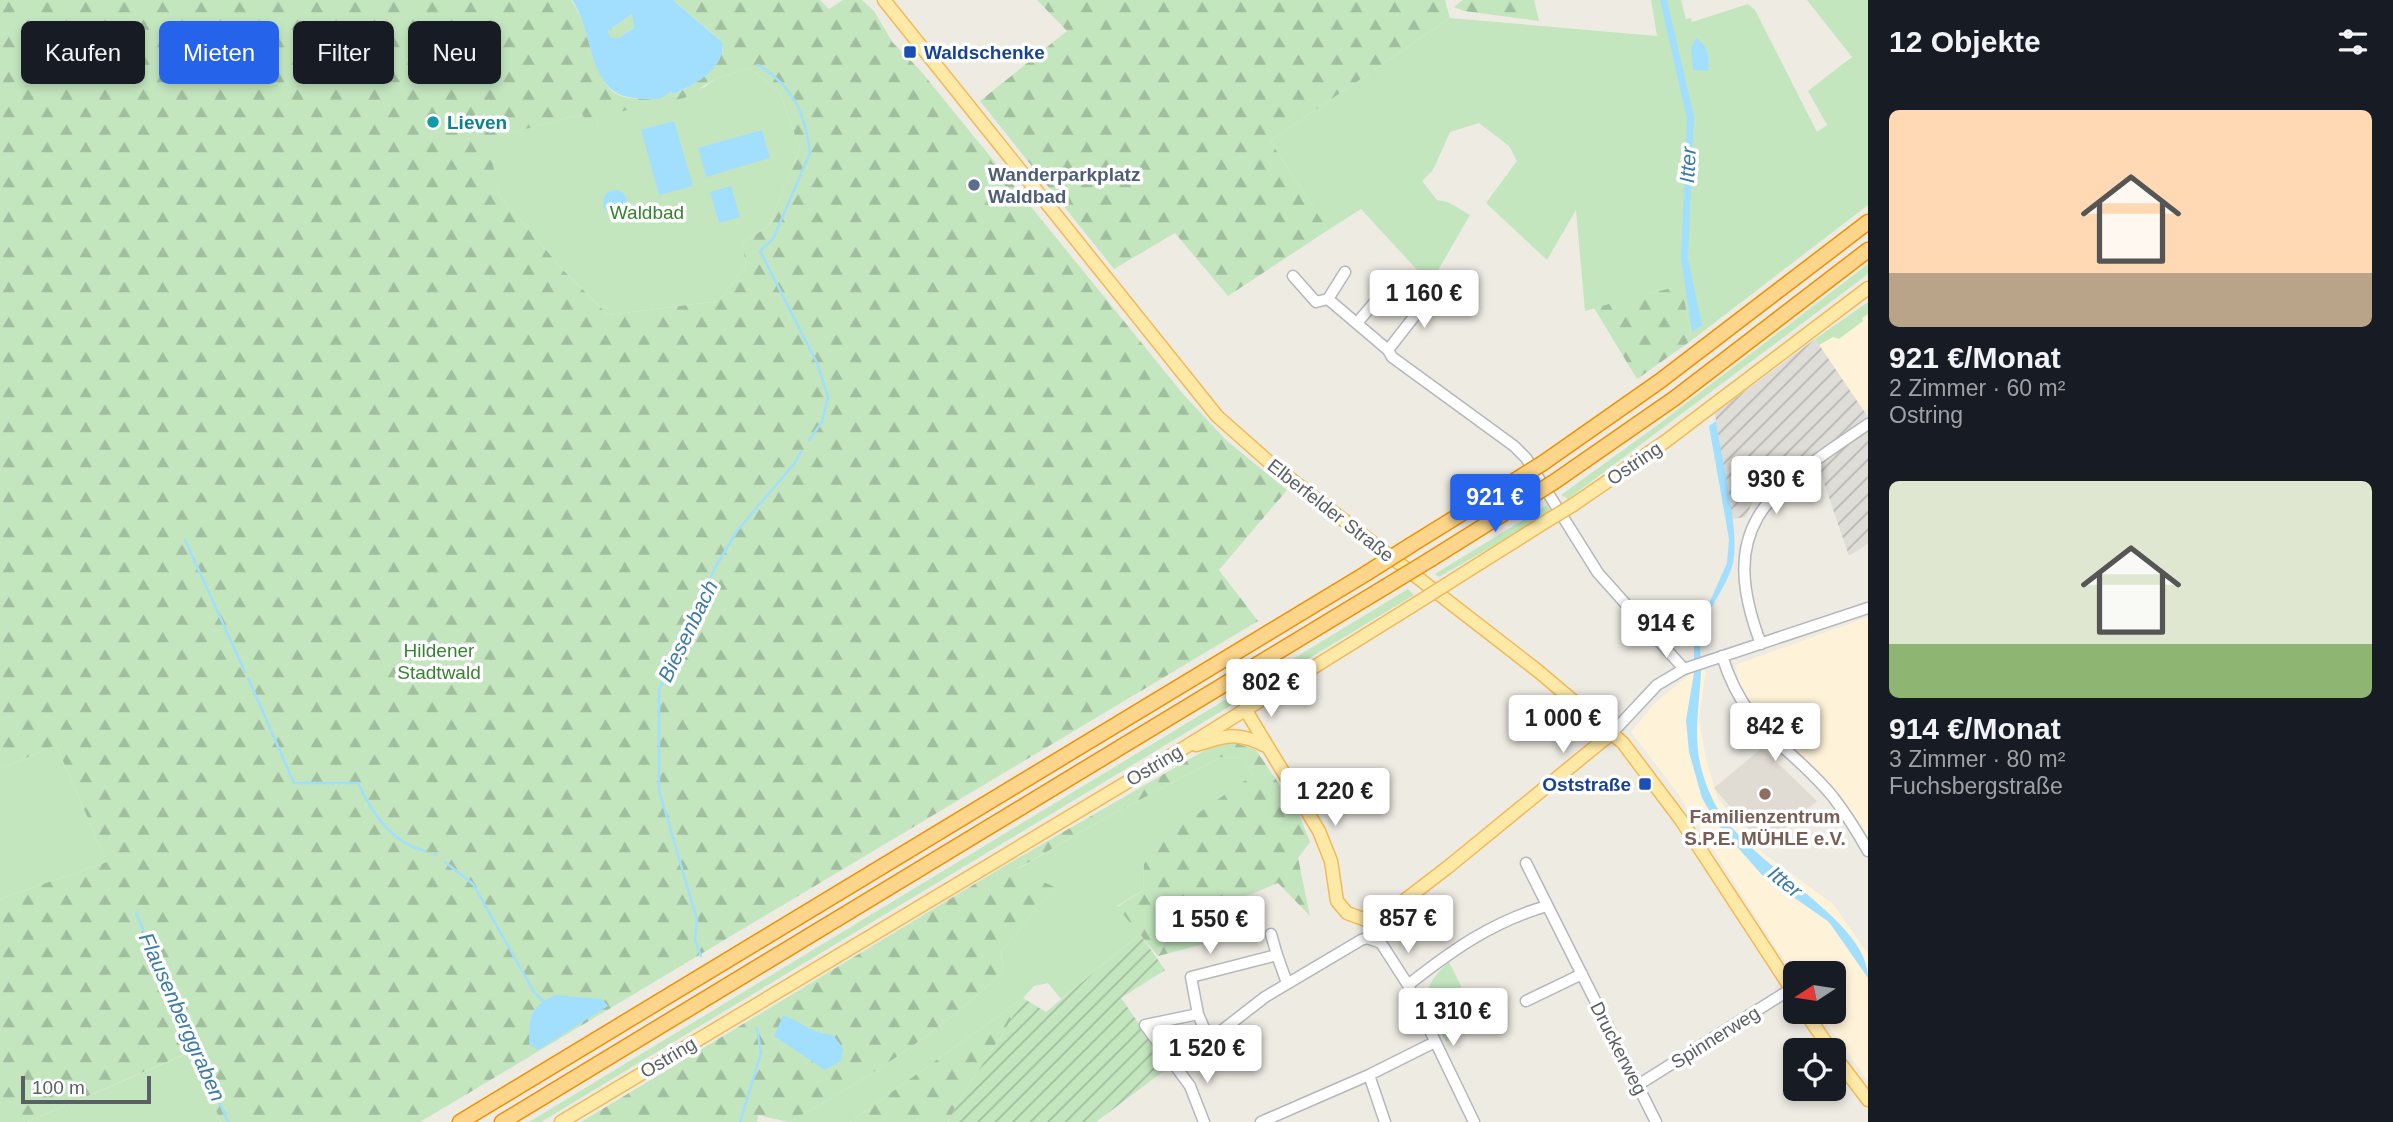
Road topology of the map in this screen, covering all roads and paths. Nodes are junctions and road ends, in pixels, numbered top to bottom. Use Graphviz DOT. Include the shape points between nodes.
graph roads {
  1 [pos="884,0"];
  2 [pos="1868,222"];
  3 [pos="1868,250"];
  4 [pos="1345,272"];
  5 [pos="1293,276"];
  6 [pos="1868,288"];
  7 [pos="1385,290"];
  8 [pos="1434,291"];
  9 [pos="1328,299"];
  10 [pos="1357,323"];
  11 [pos="1388,349"];
  12 [pos="1868,424"];
  13 [pos="1868,608"];
  14 [pos="1761,644"];
  15 [pos="1722,656"];
  16 [pos="1688,667"];
  17 [pos="1245,709"];
  18 [pos="1612,733"];
  19 [pos="1268,747"];
  20 [pos="1179,751"];
  21 [pos="1868,851"];
  22 [pos="1525,863"];
  23 [pos="1547,906"];
  24 [pos="1271,934"];
  25 [pos="1277,955"];
  26 [pos="1582,974"];
  27 [pos="1783,978"];
  28 [pos="1287,983"];
  29 [pos="1408,985"];
  30 [pos="1783,999"];
  31 [pos="1526,1001"];
  32 [pos="1198,1014"];
  33 [pos="1209,1040"];
  34 [pos="1433,1043"];
  35 [pos="1176,1066"];
  36 [pos="1846,1071"];
  37 [pos="1369,1075"];
  38 [pos="1639,1085"];
  39 [pos="1868,1100"];
  40 [pos="1655,1119"];
  41 [pos="460,1122"];
  42 [pos="502,1122"];
  43 [pos="561,1122"];
  44 [pos="1204,1122"];
  45 [pos="1261,1122"];
  46 [pos="1385,1122"];
  47 [pos="1474,1122"];
  48 [pos="1642,1122"];
  1 -- 18 [label="main road, Elberfelder Straße" via="1217,416"];
  2 -- 41 [label="highway, bridge" via="1660,381 1543,463"];
  3 -- 42 [label="highway, bridge" via="1675,398 1554,482"];
  4 -- 9 [label="street"];
  5 -- 9 [label="street" via="1316,302"];
  6 -- 17 [label="main road, Ostring, bridge" via="1666,441 1573,505"];
  7 -- 10 [label="street"];
  8 -- 11 [label="street"];
  9 -- 10 [label="street"];
  10 -- 11 [label="street"];
  11 -- 16 [label="street" via="1392,358 1514,446 1598,573"];
  12 -- 14 [label="street" via="1784,484 1756,516 1747,538 1743,582"];
  13 -- 14 [label="street"];
  14 -- 15 [label="street"];
  15 -- 16 [label="street"];
  15 -- 21 [label="street" via="1746,711 1832,796"];
  16 -- 18 [label="street" via="1657,685"];
  17 -- 19 [label="main road"];
  17 -- 20 [label="main road, Ostring"];
  18 -- 19 [label="main road" via="1392,910 1366,920 1347,913 1337,901 1331,861 1319,831"];
  18 -- 27 [label="main road, Elberfelder Straße" via="1659,787"];
  19 -- 20 [label="main road" via="1232,735"];
  20 -- 43 [label="main road, Ostring"];
  22 -- 23 [label="street, Druckerweg"];
  23 -- 26 [label="street, Druckerweg"];
  23 -- 29 [label="street" via="1465,941"];
  24 -- 25 [label="street"];
  25 -- 28 [label="street"];
  25 -- 32 [label="street" via="1191,977"];
  26 -- 31 [label="street"];
  26 -- 38 [label="street, Druckerweg"];
  28 -- 29 [label="street" via="1367,938 1381,943"];
  28 -- 33 [label="street"];
  29 -- 34 [label="street"];
  30 -- 38 [label="street, Spinnerweg"];
  32 -- 33 [label="street"];
  32 -- 35 [label="street" via="1145,1025"];
  33 -- 35 [label="street"];
  34 -- 37 [label="street"];
  34 -- 47 [label="street"];
  35 -- 44 [label="street"];
  36 -- 39 [label="main road"];
  37 -- 45 [label="street"];
  37 -- 46 [label="street"];
  38 -- 40 [label="street, Druckerweg"];
  40 -- 48 [label="street"];
}
